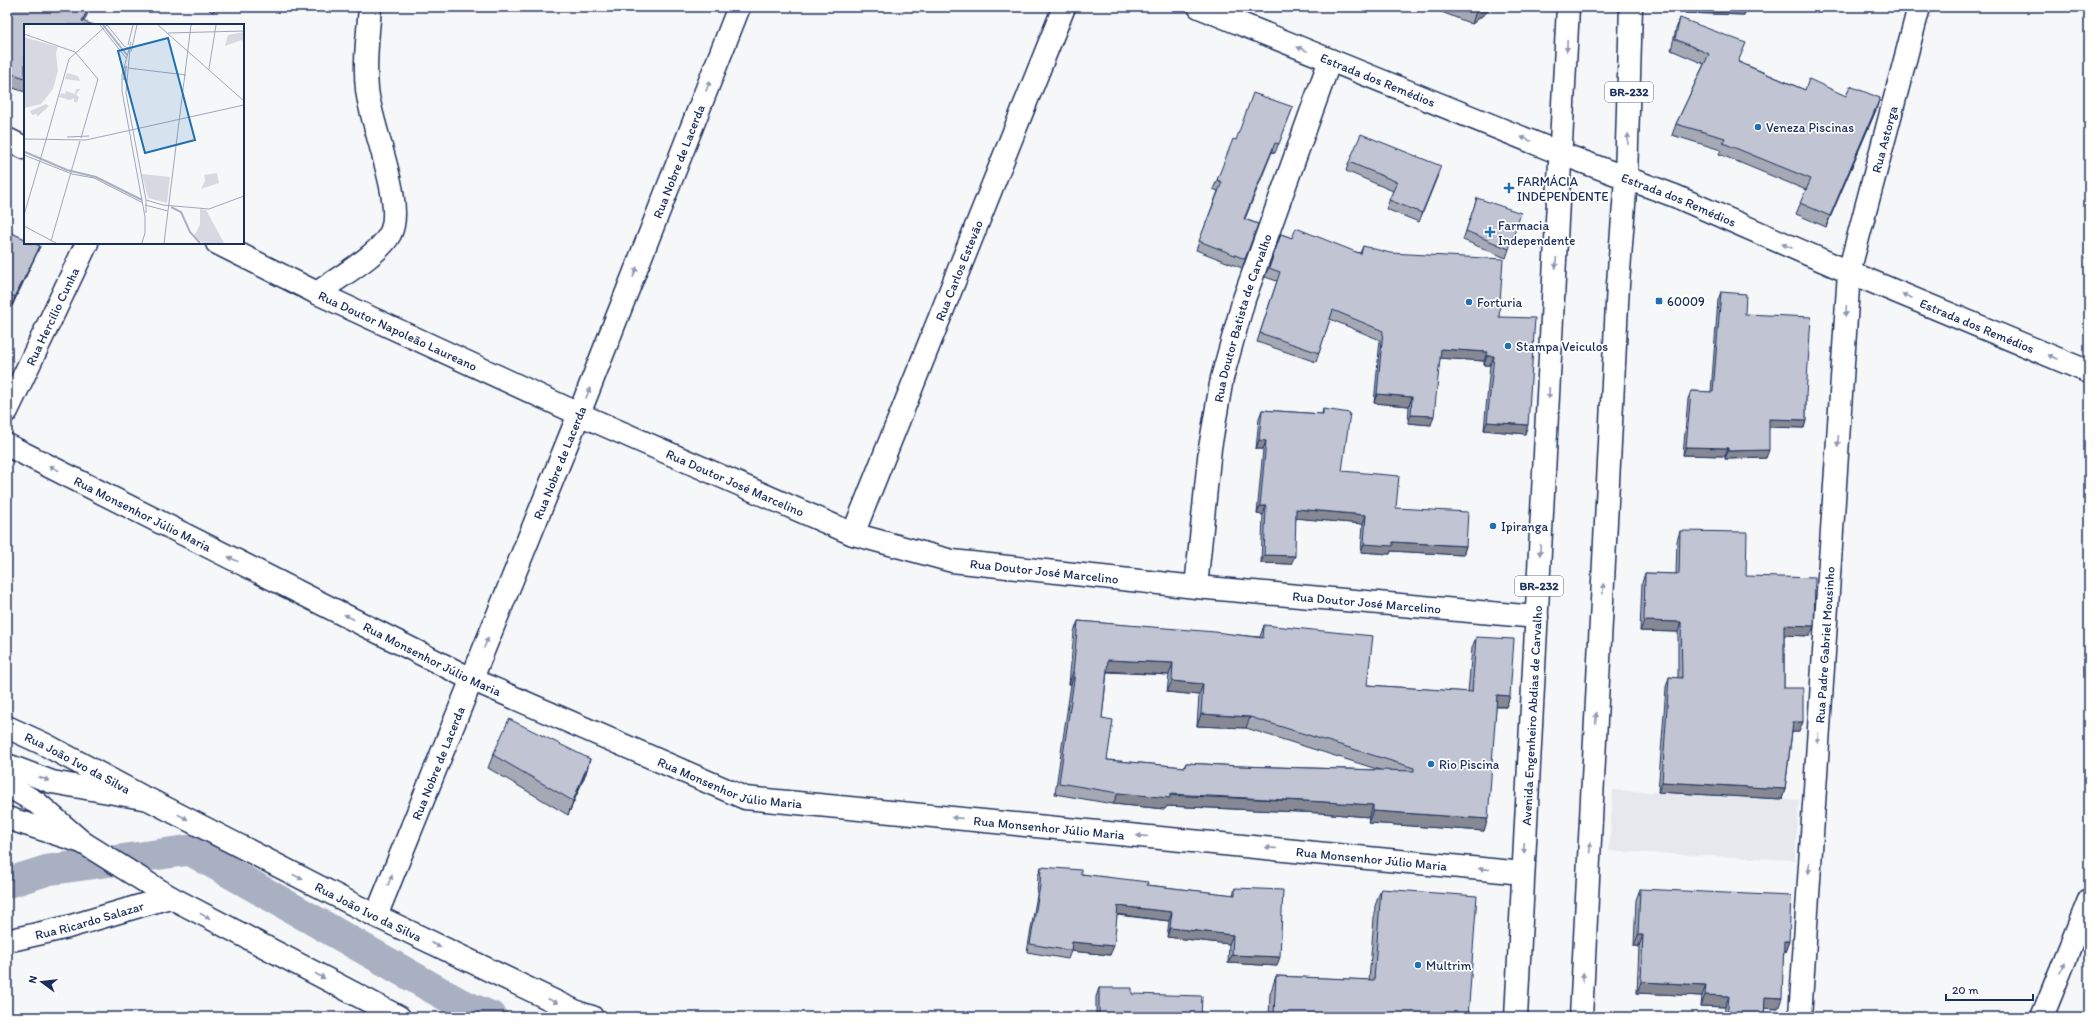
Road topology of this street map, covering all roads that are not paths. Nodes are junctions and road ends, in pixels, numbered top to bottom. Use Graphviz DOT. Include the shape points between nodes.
graph roads {
  1 [pos="370,7"];
  2 [pos="739,7"];
  3 [pos="1064,7"];
  4 [pos="1199,7"];
  5 [pos="1568,7"];
  6 [pos="1631,7"];
  7 [pos="1919,7"];
  8 [pos="1330,60"];
  9 [pos="7,139"];
  10 [pos="24,148"];
  11 [pos="1562,154"];
  12 [pos="1626,178"];
  13 [pos="87,244"];
  14 [pos="220,244"];
  15 [pos="1849,272"];
  16 [pos="317,293"];
  17 [pos="2089,372"];
  18 [pos="7,411"];
  19 [pos="579,414"];
  20 [pos="7,444"];
  21 [pos="853,534"];
  22 [pos="1196,587"];
  23 [pos="1537,617"];
  24 [pos="471,679"];
  25 [pos="7,727"];
  26 [pos="7,765"];
  27 [pos="7,785"];
  28 [pos="148,799"];
  29 [pos="7,818"];
  30 [pos="82,842"];
  31 [pos="1523,873"];
  32 [pos="170,898"];
  33 [pos="2089,900"];
  34 [pos="376,916"];
  35 [pos="7,942"];
  36 [pos="399,1017"];
  37 [pos="592,1017"];
  38 [pos="1516,1017"];
  39 [pos="1581,1017"];
  40 [pos="1800,1017"];
  41 [pos="2042,1017"];
  1 -- 16 [label="main road" via="366,52 367,89 388,176 394,222 390,235 377,249"];
  19 -- 2 [label="main road, Rua Nobre de Lacerda, one-way"];
  3 -- 21 [label="main road, Rua Carlos Estevão"];
  8 -- 4 [label="main road, Estrada dos Remédios, one-way"];
  5 -- 11 [label="main road, Avenida Engenheiro Abdias de Carvalho / BR-232, one-way"];
  12 -- 6 [label="main road, BR-232, one-way"];
  7 -- 15 [label="main road, Rua Astorga"];
  11 -- 8 [label="main road, Estrada dos Remédios, one-way"];
  8 -- 22 [label="main road, Rua Doutor Batista de Carvalho" via="1244,299 1222,378 1210,448"];
  9 -- 10 [label="main road"];
  11 -- 12 [label="main road, Estrada dos Remédios"];
  11 -- 23 [label="main road, Avenida Engenheiro Abdias de Carvalho / BR-232, one-way"];
  15 -- 12 [label="main road, Estrada dos Remédios, one-way" via="1675,196"];
  39 -- 12 [label="main road, BR-232, one-way" via="1618,284"];
  13 -- 18 [label="main road, Rua Hercílio Cunha"];
  14 -- 16 [label="main road, Rua Doutor Napoleão Laureano"];
  17 -- 15 [label="main road, Estrada dos Remédios, one-way"];
  15 -- 40 [label="main road, Rua Padre Gabriel Mousinho, one-way"];
  16 -- 19 [label="main road, Rua Doutor Napoleão Laureano"];
  19 -- 21 [label="main road, Rua Doutor José Marcelino"];
  24 -- 19 [label="main road, Rua Nobre de Lacerda, one-way"];
  24 -- 20 [label="main road, Rua Monsenhor Júlio Maria, one-way"];
  21 -- 22 [label="main road, Rua Doutor José Marcelino" via="952,561"];
  22 -- 23 [label="main road, Rua Doutor José Marcelino"];
  23 -- 31 [label="main road, Avenida Engenheiro Abdias de Carvalho / BR-232, one-way"];
  31 -- 24 [label="main road, Rua Monsenhor Júlio Maria, one-way" via="745,798"];
  34 -- 24 [label="main road, Rua Nobre de Lacerda, one-way"];
  25 -- 28 [label="main road, Rua João Ivo da Silva"];
  26 -- 28 [label="main road, Rua João Ivo da Silva, one-way" via="52,782"];
  27 -- 30 [label="main road" via="37,803"];
  28 -- 34 [label="main road, Rua João Ivo da Silva, one-way"];
  29 -- 30 [label="main road"];
  30 -- 32 [label="main road"];
  31 -- 38 [label="main road, Avenida Engenheiro Abdias de Carvalho / BR-232"];
  32 -- 35 [label="main road, Rua Ricardo Salazar"];
  32 -- 36 [label="main road, one-way"];
  41 -- 33 [label="main road, one-way"];
  34 -- 37 [label="main road, Rua João Ivo da Silva, one-way" via="572,1010"];
}
